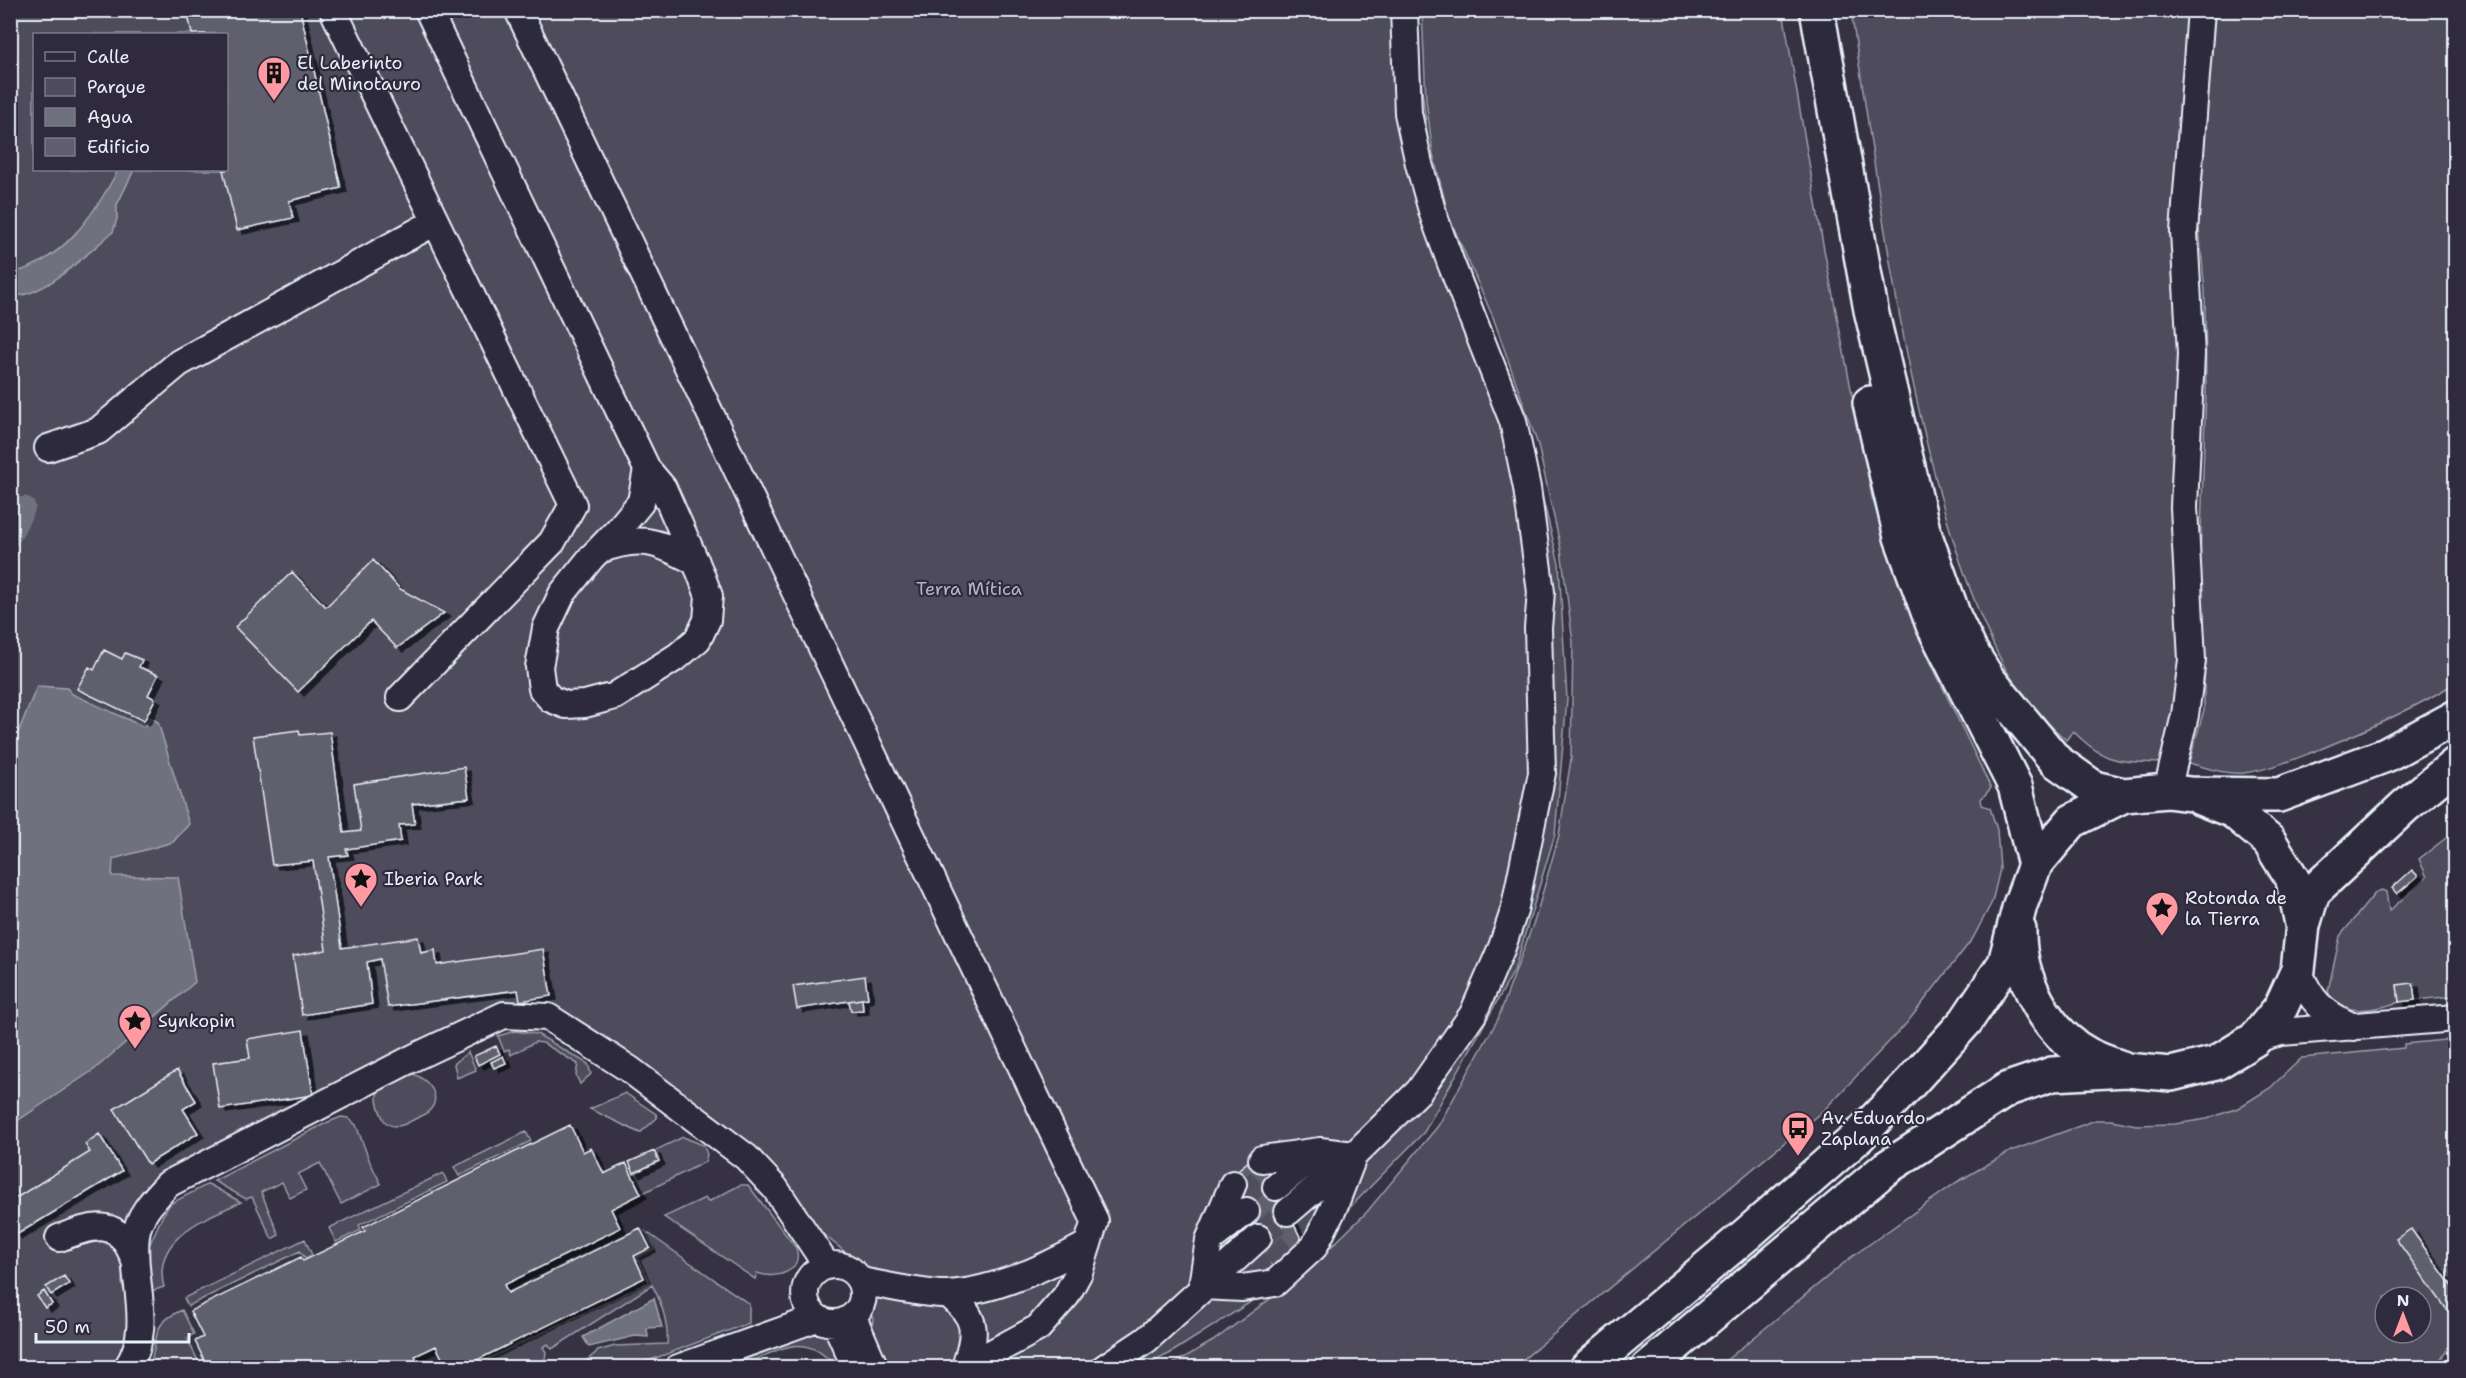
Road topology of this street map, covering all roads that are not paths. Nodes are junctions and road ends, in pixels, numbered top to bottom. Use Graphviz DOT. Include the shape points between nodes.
graph roads {
  1 [pos="333,10"];
  2 [pos="428,10"];
  3 [pos="518,10"];
  4 [pos="1404,10"];
  5 [pos="1794,10"];
  6 [pos="1817,10"];
  7 [pos="2201,10"];
  8 [pos="435,222"];
  9 [pos="48,448"];
  10 [pos="647,469"];
  11 [pos="597,551"];
  12 [pos="696,562"];
  13 [pos="400,698"];
  14 [pos="2456,717"];
  15 [pos="2456,764"];
  16 [pos="2178,792"];
  17 [pos="2124,795"];
  18 [pos="2035,865"];
  19 [pos="2020,905"];
  20 [pos="2302,925"];
  21 [pos="2298,970"];
  22 [pos="2456,1018"];
  23 [pos="2353,1027"];
  24 [pos="2255,1039"];
  25 [pos="2126,1070"];
  26 [pos="1338,1152"];
  27 [pos="1345,1180"];
  28 [pos="1281,1199"];
  29 [pos="1333,1209"];
  30 [pos="1248,1223"];
  31 [pos="1092,1233"];
  32 [pos="59,1238"];
  33 [pos="136,1265"];
  34 [pos="827,1266"];
  35 [pos="861,1281"];
  36 [pos="1218,1282"];
  37 [pos="948,1294"];
  38 [pos="835,1320"];
  39 [pos="964,1367"];
  40 [pos="127,1368"];
  41 [pos="678,1368"];
  42 [pos="856,1368"];
  43 [pos="875,1368"];
  44 [pos="1104,1368"];
  45 [pos="1587,1368"];
  46 [pos="1648,1368"];
  1 -- 8 [label="lane"];
  2 -- 10 [label="lane"];
  3 -- 31 [label="lane"];
  4 -- 26 [label="lane" via="1408,112 1419,164 1450,261 1513,422 1527,488 1541,592 1538,628 1542,773 1514,910 1473,1014 1419,1091"];
  5 -- 18 [label="main road" via="1849,315 1901,537 1933,624 2015,786"];
  6 -- 17 [label="main road" via="1871,310 1923,530 1954,617 1988,679 2056,761 2094,788"];
  7 -- 16 [label="lane" via="2184,232 2191,354 2184,507 2192,660"];
  8 -- 9 [label="lane" via="179,363 98,431"];
  8 -- 13 [label="lane" via="573,505 552,542"];
  10 -- 11 [label="lane" via="641,502"];
  10 -- 12 [label="lane" via="663,488"];
  11 -- 12 [label="lane" via="628,541 648,541"];
  11 -- 12 [label="lane" via="562,594 546,628 538,667 542,689 551,699 566,705 615,696 698,639 707,620 709,596"];
  14 -- 16 [label="main road" via="2386,755 2279,795"];
  15 -- 20 [label="main road" via="2313,892"];
  16 -- 17 [label="main road"];
  16 -- 20 [label="main road" via="2233,811 2269,841 2293,880"];
  17 -- 18 [label="main road" via="2072,821"];
  18 -- 19 [label="main road"];
  19 -- 25 [label="main road" via="2019,948 2030,989 2047,1017 2086,1054"];
  19 -- 45 [label="main road" via="2005,963 1966,1021 1910,1083 1858,1137"];
  20 -- 21 [label="main road"];
  21 -- 23 [label="lane" via="2316,1005"];
  21 -- 24 [label="main road" via="2281,1008"];
  22 -- 23 [label="lane"];
  23 -- 24 [label="lane" via="2281,1032"];
  24 -- 25 [label="main road" via="2216,1063 2172,1074"];
  25 -- 46 [label="main road" via="2052,1074 2008,1089 1886,1168"];
  26 -- 27 [label="lane"];
  26 -- 28 [label="lane"];
  26 -- 28 [label="lane"];
  26 -- 28 [label="lane" via="1292,1154"];
  27 -- 28 [label="lane"];
  27 -- 29 [label="lane"];
  28 -- 29 [label="lane"];
  29 -- 36 [label="lane" via="1314,1247 1275,1283"];
  30 -- 36 [label="lane"];
  30 -- 36 [label="lane"];
  30 -- 36 [label="lane" via="1209,1240"];
  31 -- 37 [label="lane" via="1058,1261 1002,1283"];
  31 -- 39 [label="lane" via="1066,1296 1038,1328"];
  32 -- 33 [label="lane" via="89,1227 107,1227 118,1233 131,1250"];
  33 -- 34 [label="lane" via="136,1233 149,1205 168,1184 504,1015 548,1017 629,1069 746,1157 775,1188"];
  33 -- 40 [label="lane" via="142,1307 136,1355"];
  34 -- 35 [label="lane" via="847,1268"];
  34 -- 38 [label="lane" via="811,1275 806,1303"];
  35 -- 37 [label="lane"];
  35 -- 38 [label="lane" via="863,1300"];
  36 -- 44 [label="lane"];
  37 -- 39 [label="lane" via="963,1306 974,1325"];
  38 -- 41 [label="lane"];
  38 -- 42 [label="lane"];
  38 -- 43 [label="lane"];
}
